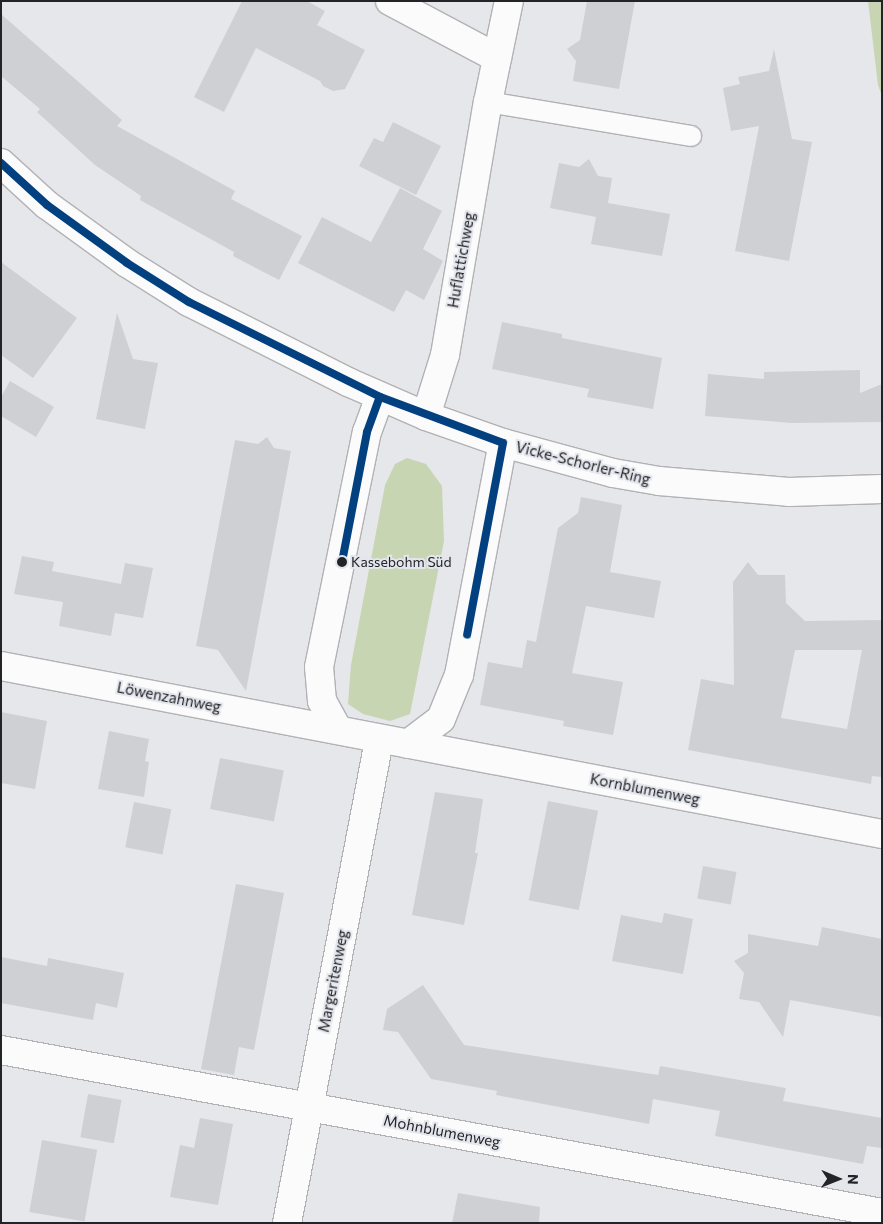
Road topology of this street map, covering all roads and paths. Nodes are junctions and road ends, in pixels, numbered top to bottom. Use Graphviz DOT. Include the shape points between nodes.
graph roads {
  1 [pos="390,1"];
  2 [pos="509,1"];
  3 [pos="496,58"];
  4 [pos="488,102"];
  5 [pos="691,136"];
  6 [pos="1,163"];
  7 [pos="380,397"];
  8 [pos="426,416"];
  9 [pos="503,443"];
  10 [pos="882,490"];
  11 [pos="1,666"];
  12 [pos="337,728"];
  13 [pos="379,739"];
  14 [pos="408,744"];
  15 [pos="882,834"];
  16 [pos="1,1050"];
  17 [pos="309,1107"];
  18 [pos="882,1213"];
  19 [pos="287,1223"];
  1 -- 3 [label="street"];
  2 -- 3 [label="street, Huflattichweg"];
  3 -- 4 [label="street, Huflattichweg"];
  4 -- 5 [label="lane"];
  4 -- 8 [label="street, Huflattichweg" via="445,355"];
  6 -- 7 [label="street, Vicke-Schorler-Ring" via="47,205 127,263 189,302"];
  7 -- 8 [label="street, Vicke-Schorler-Ring"];
  7 -- 12 [label="street" via="367,432 319,667 322,701"];
  8 -- 9 [label="street, Vicke-Schorler-Ring"];
  9 -- 10 [label="street, Vicke-Schorler-Ring" via="659,482 789,492"];
  9 -- 14 [label="street" via="459,675 441,719"];
  11 -- 12 [label="street, Löwenzahnweg"];
  12 -- 13 [label="street"];
  13 -- 14 [label="street"];
  13 -- 17 [label="street, Margeritenweg"];
  14 -- 15 [label="street, Kornblumenweg"];
  16 -- 17 [label="street, Mohnblumenweg"];
  17 -- 18 [label="street, Mohnblumenweg"];
  17 -- 19 [label="street, Margeritenweg"];
}
